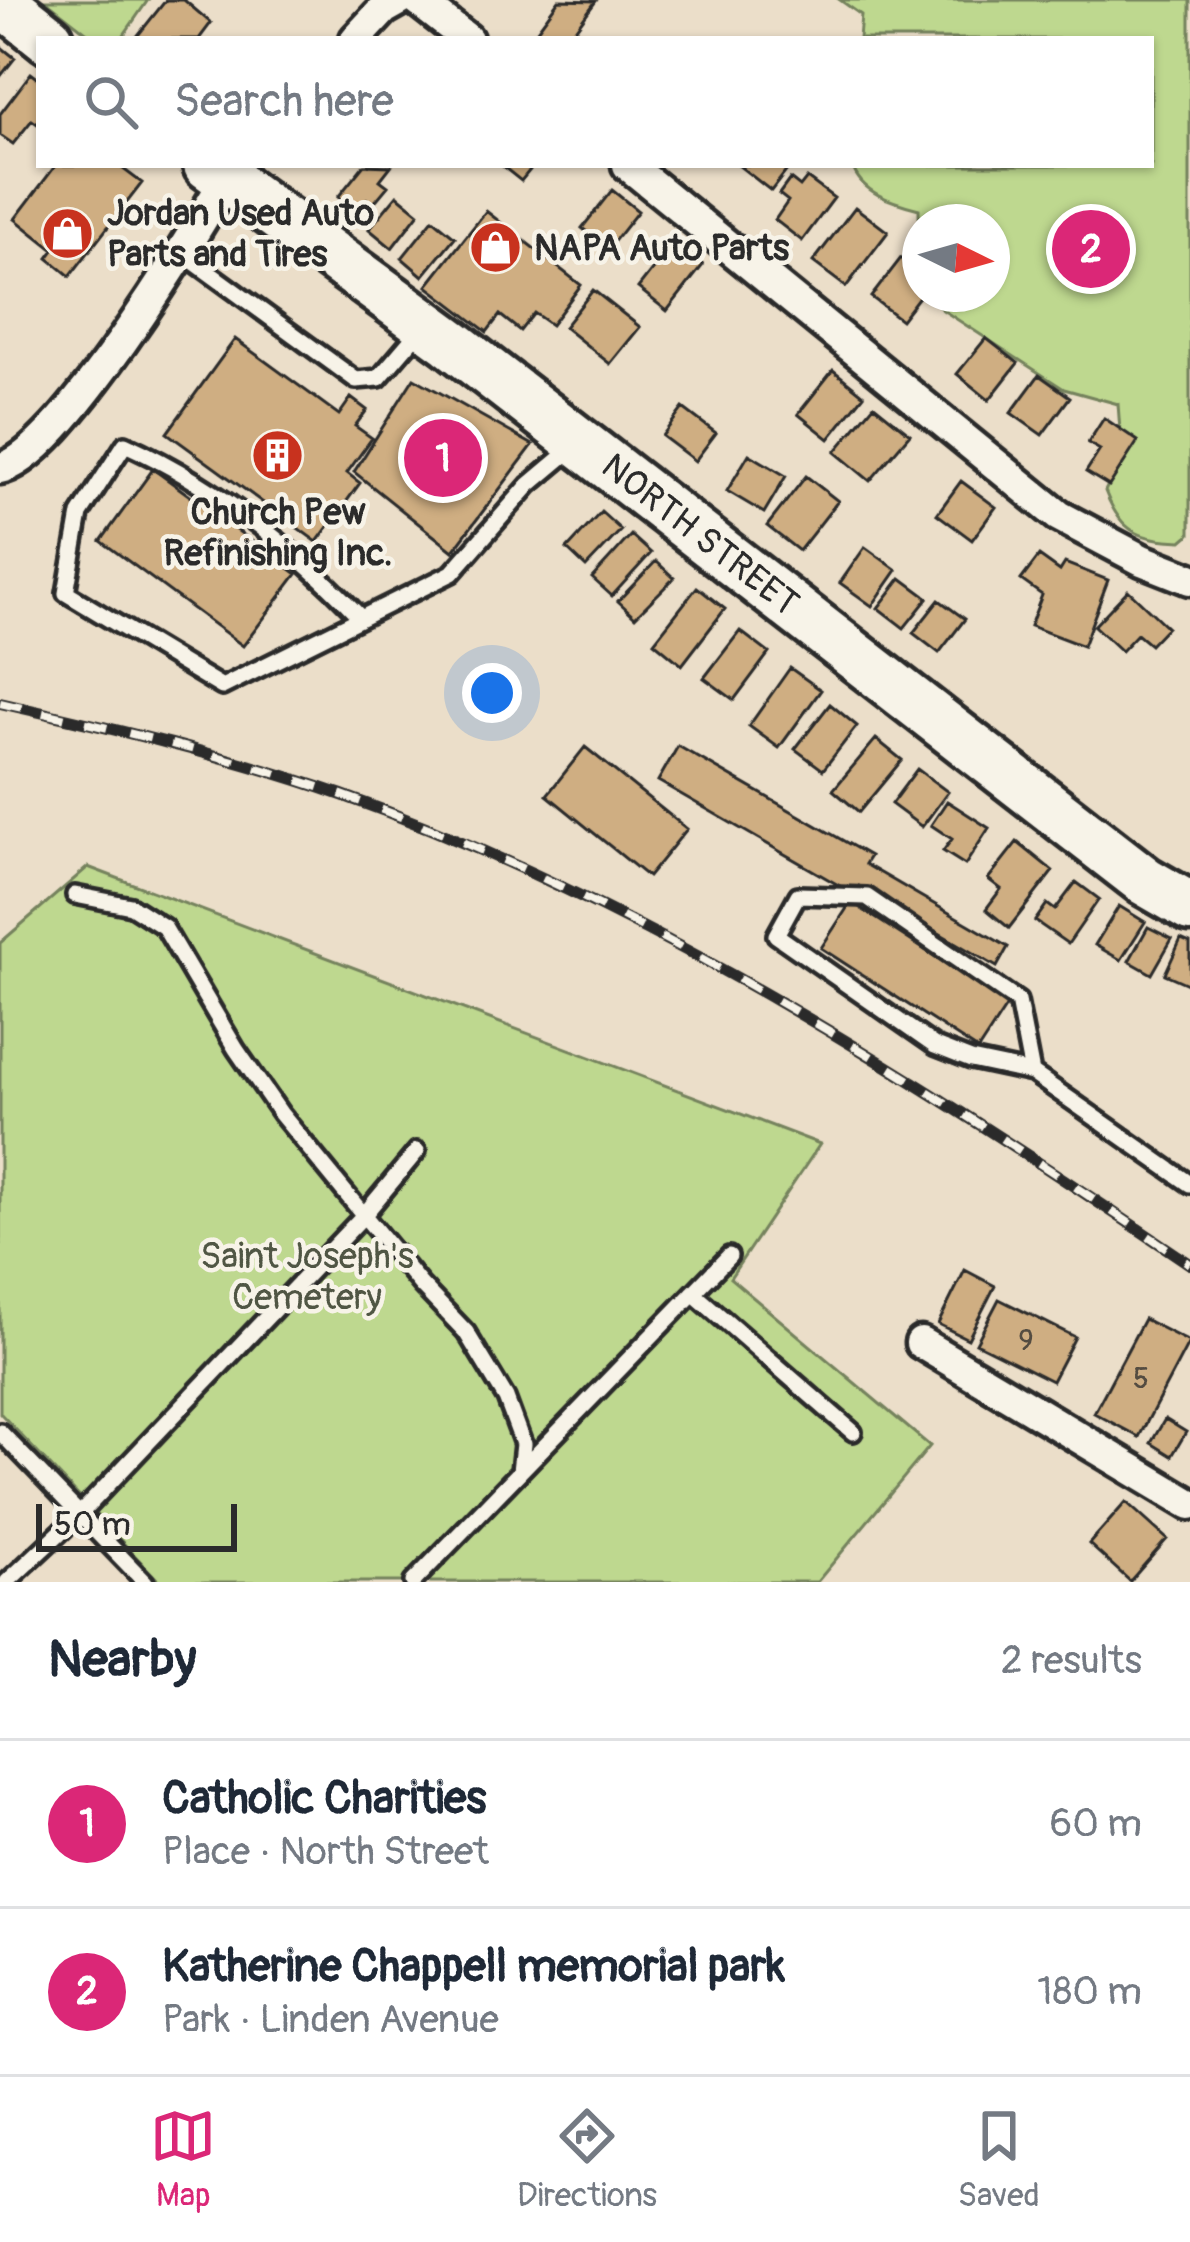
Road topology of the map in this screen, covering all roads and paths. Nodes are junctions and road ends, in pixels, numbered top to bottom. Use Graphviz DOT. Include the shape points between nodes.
graph roads {
  1 [pos="0,0"];
  2 [pos="400,0"];
  3 [pos="417,0"];
  4 [pos="45,36"];
  5 [pos="359,36"];
  6 [pos="463,36"];
  7 [pos="632,168"];
  8 [pos="224,170"];
  9 [pos="182,253"];
  10 [pos="425,324"];
  11 [pos="580,442"];
  12 [pos="0,468"];
  13 [pos="1190,579"];
  14 [pos="359,616"];
  15 [pos="75,895"];
  16 [pos="1190,907"];
  17 [pos="1032,1073"];
  18 [pos="417,1150"];
  19 [pos="1190,1184"];
  20 [pos="363,1216"];
  21 [pos="729,1256"];
  22 [pos="692,1293"];
  23 [pos="921,1343"];
  24 [pos="0,1432"];
  25 [pos="853,1432"];
  26 [pos="520,1472"];
  27 [pos="1190,1504"];
  28 [pos="80,1514"];
  29 [pos="7,1582"];
  30 [pos="145,1582"];
  31 [pos="413,1582"];
  1 -- 4 [label="main road"];
  2 -- 5 [label="street"];
  3 -- 6 [label="street"];
  7 -- 13 [label="street" via="1059,516"];
  8 -- 9 [label="street"];
  8 -- 10 [label="main road, NORTH STREET"];
  9 -- 10 [label="lane" via="356,380 379,378"];
  9 -- 12 [label="street" via="40,445"];
  10 -- 11 [label="main road, NORTH STREET"];
  11 -- 14 [label="lane" via="452,573"];
  11 -- 16 [label="main road, NORTH STREET" via="1145,881"];
  14 -- 14 [label="lane" via="222,687 66,593 80,514 125,444 177,467 312,567"];
  15 -- 20 [label="lane" via="130,906 164,926 236,1049"];
  17 -- 17 [label="lane" via="935,1046 776,935 798,895 867,897 1018,1000"];
  17 -- 19 [label="lane"];
  18 -- 20 [label="lane"];
  20 -- 26 [label="lane" via="466,1332 506,1398 523,1444"];
  20 -- 28 [label="lane"];
  21 -- 22 [label="lane"];
  22 -- 25 [label="lane"];
  22 -- 26 [label="lane"];
  23 -- 27 [label="street"];
  24 -- 28 [label="lane"];
  26 -- 31 [label="lane"];
  28 -- 29 [label="lane"];
  28 -- 30 [label="lane"];
}
